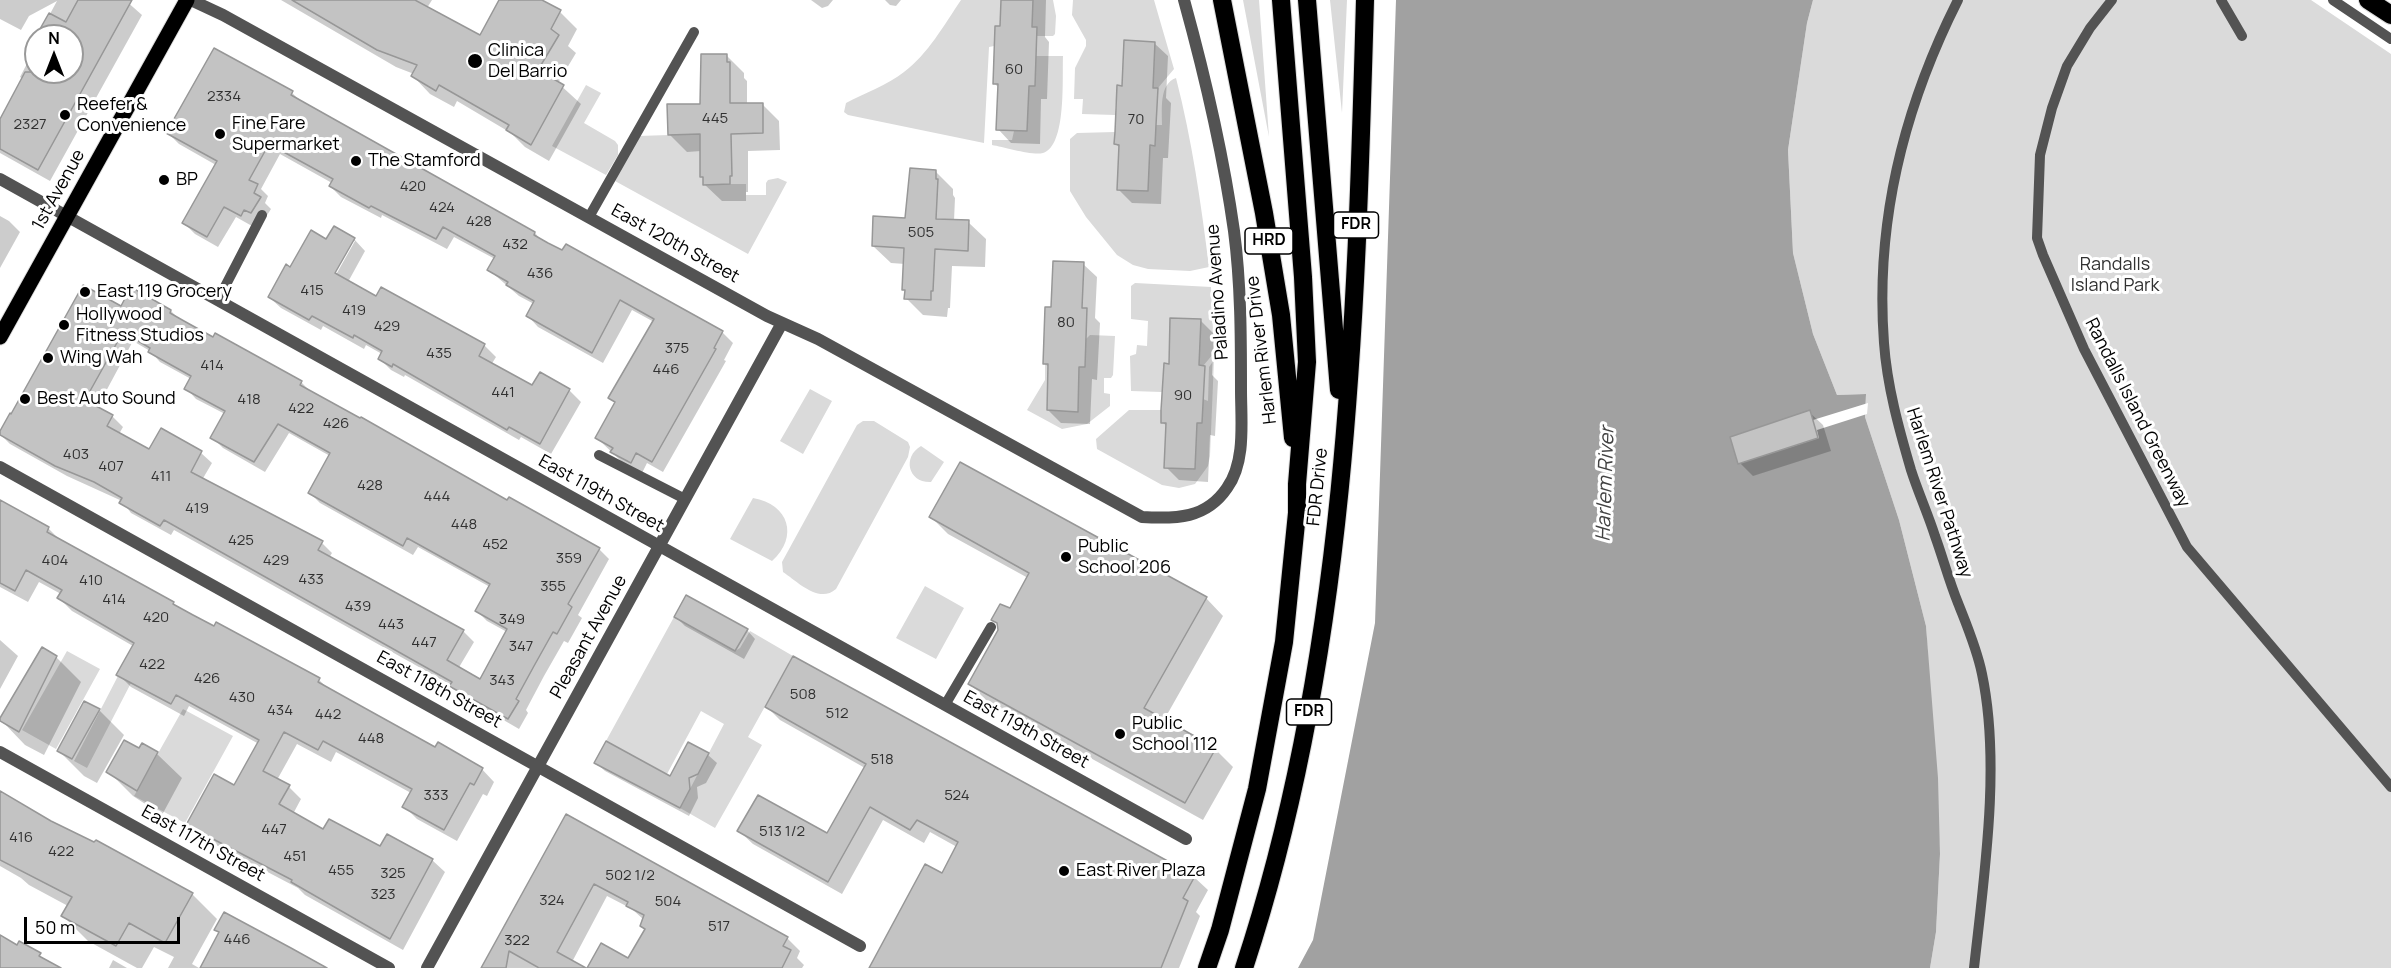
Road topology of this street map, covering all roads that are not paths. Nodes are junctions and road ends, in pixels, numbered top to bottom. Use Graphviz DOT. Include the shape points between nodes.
graph roads {
  1 [pos="189,0"];
  2 [pos="1184,0"];
  3 [pos="1222,0"];
  4 [pos="1281,0"];
  5 [pos="1307,0"];
  6 [pos="1365,0"];
  7 [pos="1958,0"];
  8 [pos="2112,0"];
  9 [pos="2221,0"];
  10 [pos="2333,0"];
  11 [pos="2368,0"];
  12 [pos="2391,15"];
  13 [pos="694,32"];
  14 [pos="2242,36"];
  15 [pos="2391,39"];
  16 [pos="0,179"];
  17 [pos="262,215"];
  18 [pos="66,216"];
  19 [pos="588,216"];
  20 [pos="218,300"];
  21 [pos="782,322"];
  22 [pos="0,336"];
  23 [pos="1343,449"];
  24 [pos="599,455"];
  25 [pos="0,467"];
  26 [pos="1298,484"];
  27 [pos="685,499"];
  28 [pos="1142,517"];
  29 [pos="659,547"];
  30 [pos="991,627"];
  31 [pos="945,705"];
  32 [pos="0,752"];
  33 [pos="537,765"];
  34 [pos="2391,787"];
  35 [pos="1186,839"];
  36 [pos="860,946"];
  37 [pos="389,968"];
  38 [pos="427,968"];
  39 [pos="1207,968"];
  40 [pos="1245,968"];
  41 [pos="1974,968"];
  1 -- 18 [label="main road, 1st Avenue"];
  1 -- 19 [label="street, East 120th Street"];
  2 -- 28 [label="street, Paladino Avenue" via="1213,114 1234,234 1241,335 1241,431 1233,478 1211,506 1177,519"];
  3 -- 26 [label="highway, Harlem River Drive / HRD" via="1281,315"];
  4 -- 26 [label="highway" via="1307,363"];
  5 -- 23 [label="highway"];
  6 -- 23 [label="highway, FDR Drive / FDR"];
  7 -- 41 [label="lane, Harlem River Pathway" via="1926,72 1903,144 1888,208 1882,292 1885,353 1899,426 1982,675 1990,737 1989,778"];
  8 -- 34 [label="lane, Randalls Island Greenway" via="2067,66 2052,108 2040,155 2037,238 2043,255 2084,349 2187,547"];
  9 -- 14 [label="lane"];
  10 -- 15 [label="lane"];
  11 -- 12 [label="highway"];
  13 -- 19 [label="lane"];
  16 -- 18 [label="street, East 119th Street"];
  17 -- 20 [label="lane"];
  18 -- 20 [label="street, East 119th Street"];
  18 -- 22 [label="main road, 1st Avenue"];
  19 -- 21 [label="street, East 120th Street"];
  20 -- 29 [label="street, East 119th Street"];
  21 -- 27 [label="street, Pleasant Avenue"];
  21 -- 28 [label="street, East 120th Street"];
  23 -- 40 [label="highway, FDR Drive / FDR" via="1314,686 1284,832"];
  24 -- 27 [label="lane"];
  25 -- 33 [label="street, East 118th Street"];
  26 -- 39 [label="highway, FDR Drive / FDR" via="1293,567 1272,714 1239,861"];
  27 -- 29 [label="street, Pleasant Avenue"];
  29 -- 31 [label="street, East 119th Street"];
  29 -- 33 [label="street, Pleasant Avenue"];
  30 -- 31 [label="lane"];
  31 -- 35 [label="street, East 119th Street"];
  32 -- 37 [label="street, East 117th Street"];
  33 -- 36 [label="street, East 118th Street"];
  33 -- 38 [label="street, Pleasant Avenue"];
}
